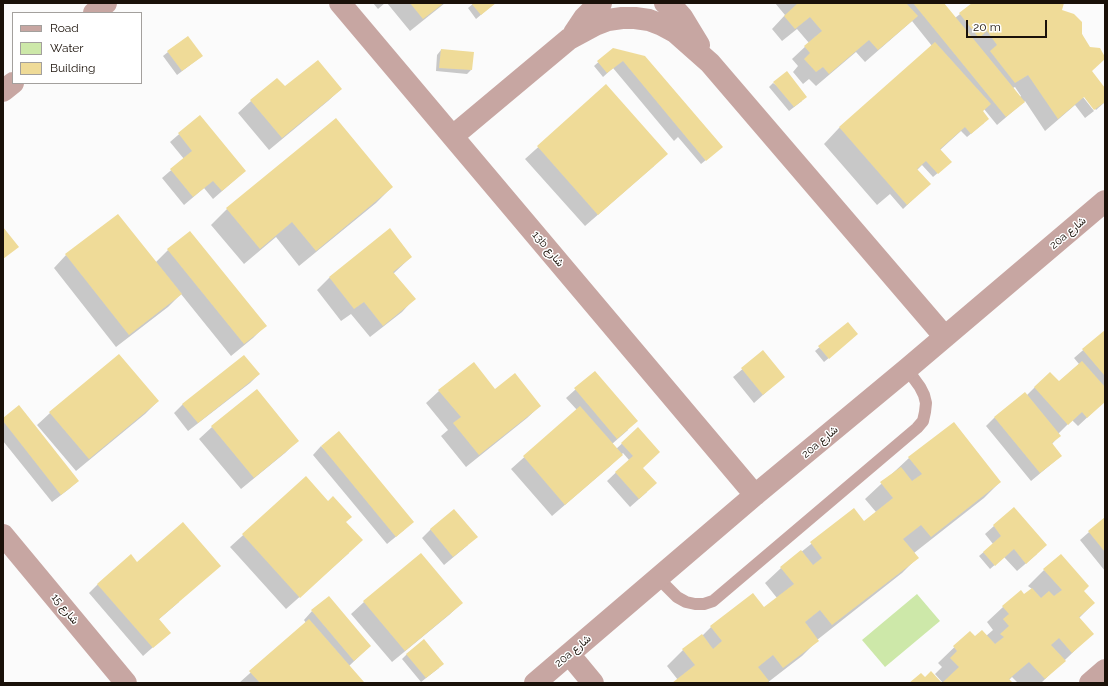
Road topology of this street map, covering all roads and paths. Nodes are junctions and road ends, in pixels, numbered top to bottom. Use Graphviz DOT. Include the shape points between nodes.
graph roads {
  1 [pos="106,3"];
  2 [pos="340,3"];
  3 [pos="601,3"];
  4 [pos="665,3"];
  5 [pos="95,12"];
  6 [pos="569,39"];
  7 [pos="710,63"];
  8 [pos="12,84"];
  9 [pos="3,91"];
  10 [pos="453,136"];
  11 [pos="1103,206"];
  12 [pos="945,337"];
  13 [pos="907,369"];
  14 [pos="756,495"];
  15 [pos="8,550"];
  16 [pos="659,579"];
  17 [pos="569,654"];
  18 [pos="1105,670"];
  19 [pos="126,683"];
  20 [pos="535,683"];
  21 [pos="594,683"];
  22 [pos="1090,683"];
  1 -- 5 [label="street"];
  2 -- 10 [label="street, 13b شارع"];
  3 -- 6 [label="street" via="584,18"];
  4 -- 7 [label="street" via="682,17"];
  6 -- 7 [label="street" via="608,20 642,19 674,32"];
  6 -- 10 [label="street"];
  7 -- 12 [label="street"];
  8 -- 9 [label="street"];
  10 -- 14 [label="street, 13b شارع"];
  11 -- 12 [label="street, 20a شارع"];
  12 -- 13 [label="street, 20a شارع"];
  13 -- 14 [label="street, 20a شارع"];
  13 -- 16 [label="lane" via="924,395 926,403 923,421 713,601 704,604 686,602 677,597"];
  14 -- 16 [label="street, 20a شارع"];
  15 -- 19 [label="street, شارع 15"];
  16 -- 17 [label="street, 20a شارع"];
  17 -- 20 [label="street, 20a شارع"];
  17 -- 21 [label="street"];
  18 -- 22 [label="street"];
}
